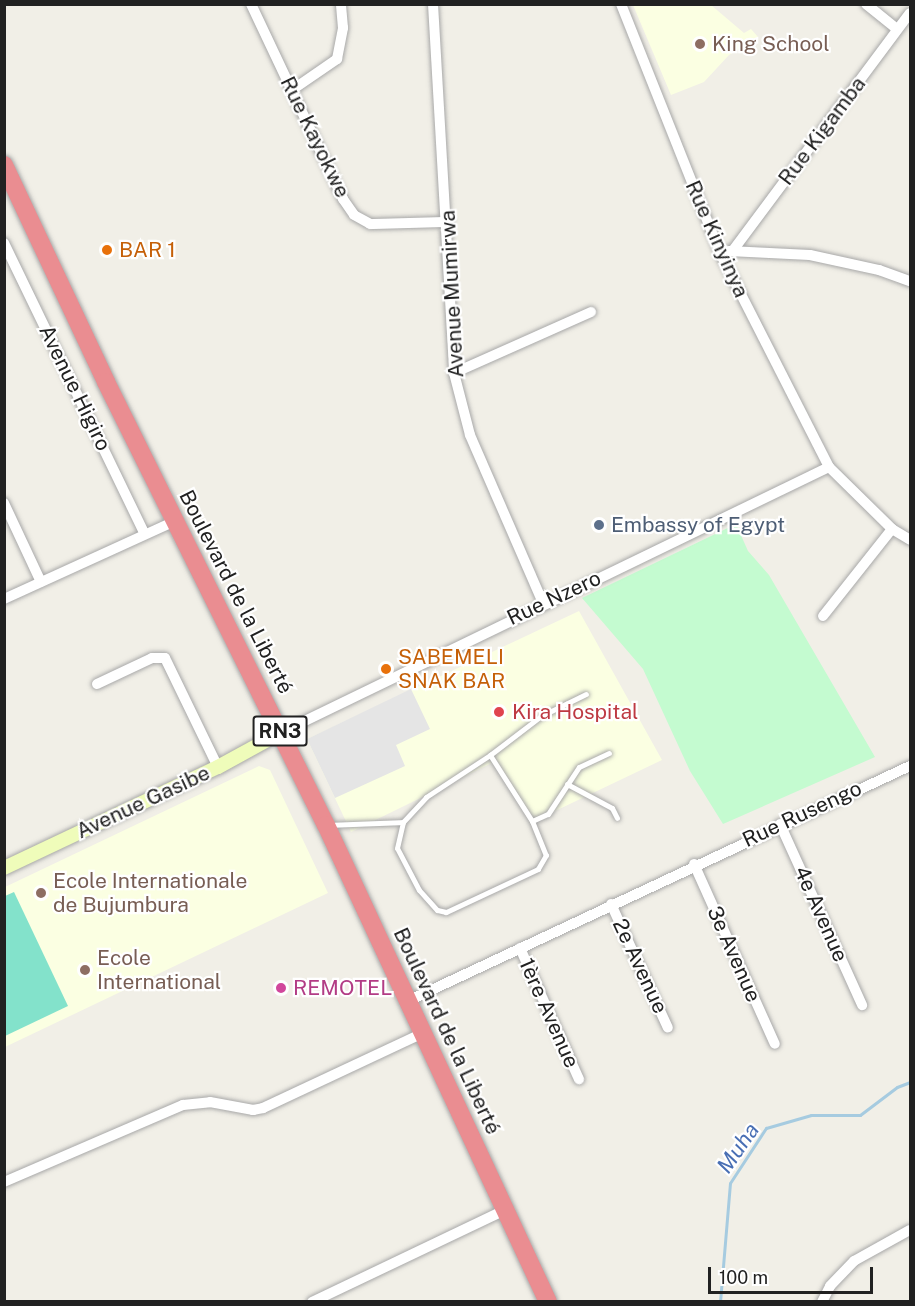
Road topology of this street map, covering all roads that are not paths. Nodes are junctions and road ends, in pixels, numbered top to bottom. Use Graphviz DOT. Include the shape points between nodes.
graph roads {
  1 [pos="251,4"];
  2 [pos="341,4"];
  3 [pos="433,4"];
  4 [pos="621,4"];
  5 [pos="866,4"];
  6 [pos="910,13"];
  7 [pos="897,29"];
  8 [pos="292,90"];
  9 [pos="4,165"];
  10 [pos="448,222"];
  11 [pos="4,243"];
  12 [pos="734,249"];
  13 [pos="721,255"];
  14 [pos="910,281"];
  15 [pos="591,312"];
  16 [pos="454,373"];
  17 [pos="830,467"];
  18 [pos="4,503"];
  19 [pos="175,521"];
  20 [pos="892,529"];
  21 [pos="144,533"];
  22 [pos="910,540"];
  23 [pos="41,582"];
  24 [pos="4,599"];
  25 [pos="543,603"];
  26 [pos="823,616"];
  27 [pos="98,684"];
  28 [pos="586,694"];
  29 [pos="280,733"];
  30 [pos="609,753"];
  31 [pos="490,755"];
  32 [pos="910,765"];
  33 [pos="218,767"];
  34 [pos="567,784"];
  35 [pos="617,818"];
  36 [pos="532,821"];
  37 [pos="403,822"];
  38 [pos="780,824"];
  39 [pos="326,825"];
  40 [pos="694,864"];
  41 [pos="4,868"];
  42 [pos="611,904"];
  43 [pos="520,948"];
  44 [pos="408,1001"];
  45 [pos="862,1005"];
  46 [pos="668,1028"];
  47 [pos="423,1033"];
  48 [pos="775,1044"];
  49 [pos="579,1079"];
  50 [pos="4,1182"];
  51 [pos="505,1210"];
  52 [pos="910,1230"];
  53 [pos="312,1302"];
  54 [pos="548,1302"];
  55 [pos="822,1302"];
  1 -- 8 [label="street, Rue Kayokwe"];
  2 -- 8 [label="street" via="343,28 337,59"];
  3 -- 10 [label="street, Avenue Mumirwa"];
  4 -- 13 [label="street, Rue Kinyinya"];
  5 -- 7 [label="street"];
  6 -- 7 [label="street, Rue Kigamba"];
  7 -- 12 [label="street, Rue Kigamba"];
  8 -- 10 [label="street, Rue Kayokwe" via="343,199 362,221"];
  9 -- 19 [label="highway, Boulevard de la Liberté / RN3"];
  10 -- 16 [label="street, Avenue Mumirwa"];
  11 -- 21 [label="street, Avenue Higiro"];
  12 -- 13 [label="street"];
  12 -- 14 [label="street" via="810,255"];
  13 -- 17 [label="street, Rue Kinyinya"];
  15 -- 16 [label="street"];
  16 -- 25 [label="street, Avenue Mumirwa" via="470,435"];
  17 -- 20 [label="street, Rue Kinyinya"];
  17 -- 25 [label="street, Rue Nzero"];
  18 -- 23 [label="street"];
  19 -- 21 [label="street"];
  19 -- 29 [label="highway, Boulevard de la Liberté / RN3"];
  20 -- 22 [label="street, Rue Kinyinya"];
  20 -- 26 [label="street"];
  21 -- 23 [label="street"];
  23 -- 24 [label="street"];
  25 -- 29 [label="street, Rue Nzero"];
  27 -- 33 [label="street" via="152,658 165,658"];
  28 -- 31 [label="lane" via="541,716"];
  29 -- 33 [label="street, Avenue Gasibe"];
  29 -- 39 [label="highway, Boulevard de la Liberté / RN3"];
  30 -- 34 [label="lane" via="579,767"];
  31 -- 36 [label="lane"];
  31 -- 37 [label="lane" via="426,797"];
  32 -- 38 [label="street, Rue Rusengo"];
  33 -- 41 [label="street, Avenue Gasibe"];
  34 -- 35 [label="lane" via="612,808"];
  34 -- 36 [label="lane" via="548,814"];
  36 -- 37 [label="lane" via="546,855 538,868 446,912 437,910 419,890 397,848"];
  37 -- 39 [label="lane"];
  38 -- 40 [label="street, Rue Rusengo"];
  38 -- 45 [label="street, 4e Avenue"];
  39 -- 44 [label="highway, Boulevard de la Liberté / RN3"];
  40 -- 42 [label="street, Rue Rusengo"];
  40 -- 48 [label="street, 3e Avenue"];
  42 -- 43 [label="street, Rue Rusengo"];
  42 -- 46 [label="street, 2e Avenue"];
  43 -- 44 [label="street, Rue Rusengo"];
  43 -- 49 [label="street, 1ère Avenue"];
  44 -- 47 [label="highway, Boulevard de la Liberté / RN3"];
  47 -- 50 [label="street" via="263,1108 253,1110 210,1102 183,1105"];
  47 -- 51 [label="highway, Boulevard de la Liberté / RN3"];
  51 -- 53 [label="street"];
  51 -- 54 [label="highway, Boulevard de la Liberté / RN3"];
  52 -- 55 [label="street" via="854,1261 830,1286"];
}
